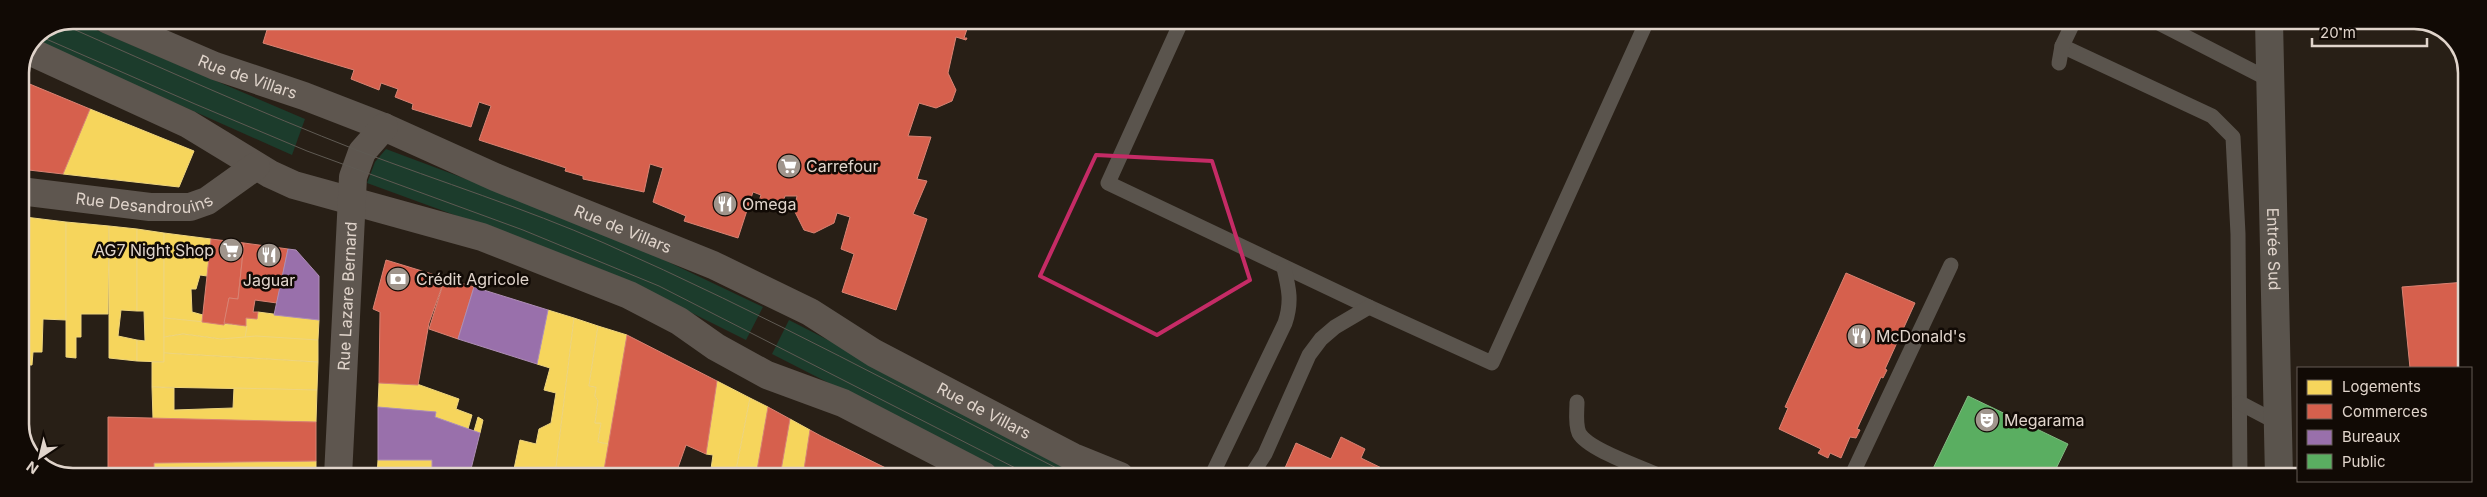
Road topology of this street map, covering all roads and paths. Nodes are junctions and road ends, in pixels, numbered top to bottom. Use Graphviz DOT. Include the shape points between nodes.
graph roads {
  1 [pos="129,29"];
  2 [pos="1178,29"];
  3 [pos="1643,29"];
  4 [pos="2070,29"];
  5 [pos="2175,29"];
  6 [pos="2269,29"];
  7 [pos="2062,46"];
  8 [pos="33,53"];
  9 [pos="2059,63"];
  10 [pos="2270,80"];
  11 [pos="384,127"];
  12 [pos="256,166"];
  13 [pos="29,192"];
  14 [pos="350,201"];
  15 [pos="1951,265"];
  16 [pos="1284,268"];
  17 [pos="1368,307"];
  18 [pos="1576,402"];
  19 [pos="2240,403"];
  20 [pos="2278,424"];
  21 [pos="338,468"];
  22 [pos="969,468"];
  23 [pos="1100,468"];
  24 [pos="1215,468"];
  25 [pos="1255,468"];
  26 [pos="1642,468"];
  27 [pos="1855,468"];
  28 [pos="2240,468"];
  29 [pos="2279,468"];
  1 -- 11 [label="street, Rue de Villars" via="215,66"];
  2 -- 16 [label="lane" via="1108,183"];
  3 -- 17 [label="lane" via="1492,362"];
  4 -- 7 [label="lane"];
  5 -- 10 [label="lane"];
  6 -- 10 [label="street, Entrée Sud"];
  7 -- 9 [label="lane"];
  7 -- 19 [label="lane" via="2212,116 2233,137"];
  8 -- 12 [label="street" via="188,124"];
  10 -- 20 [label="street, Entrée Sud"];
  11 -- 14 [label="street, Rue Lazare Bernard" via="358,160"];
  11 -- 23 [label="street, Rue de Villars" via="495,178 700,259 782,298 874,353 1073,457"];
  12 -- 13 [label="street, Rue Desandrouins" via="207,201 190,207 150,207"];
  12 -- 14 [label="street" via="294,185"];
  14 -- 21 [label="street, Rue Lazare Bernard"];
  14 -- 22 [label="street" via="482,237 629,295 679,321 767,375 844,403"];
  15 -- 27 [label="lane"];
  16 -- 17 [label="lane"];
  16 -- 24 [label="lane" via="1291,294 1285,323"];
  17 -- 25 [label="lane" via="1335,327 1309,355 1265,454"];
  18 -- 26 [label="lane" via="1578,428 1583,438 1595,447"];
  19 -- 20 [label="lane"];
  19 -- 28 [label="lane"];
  20 -- 29 [label="street, Entrée Sud"];
}
